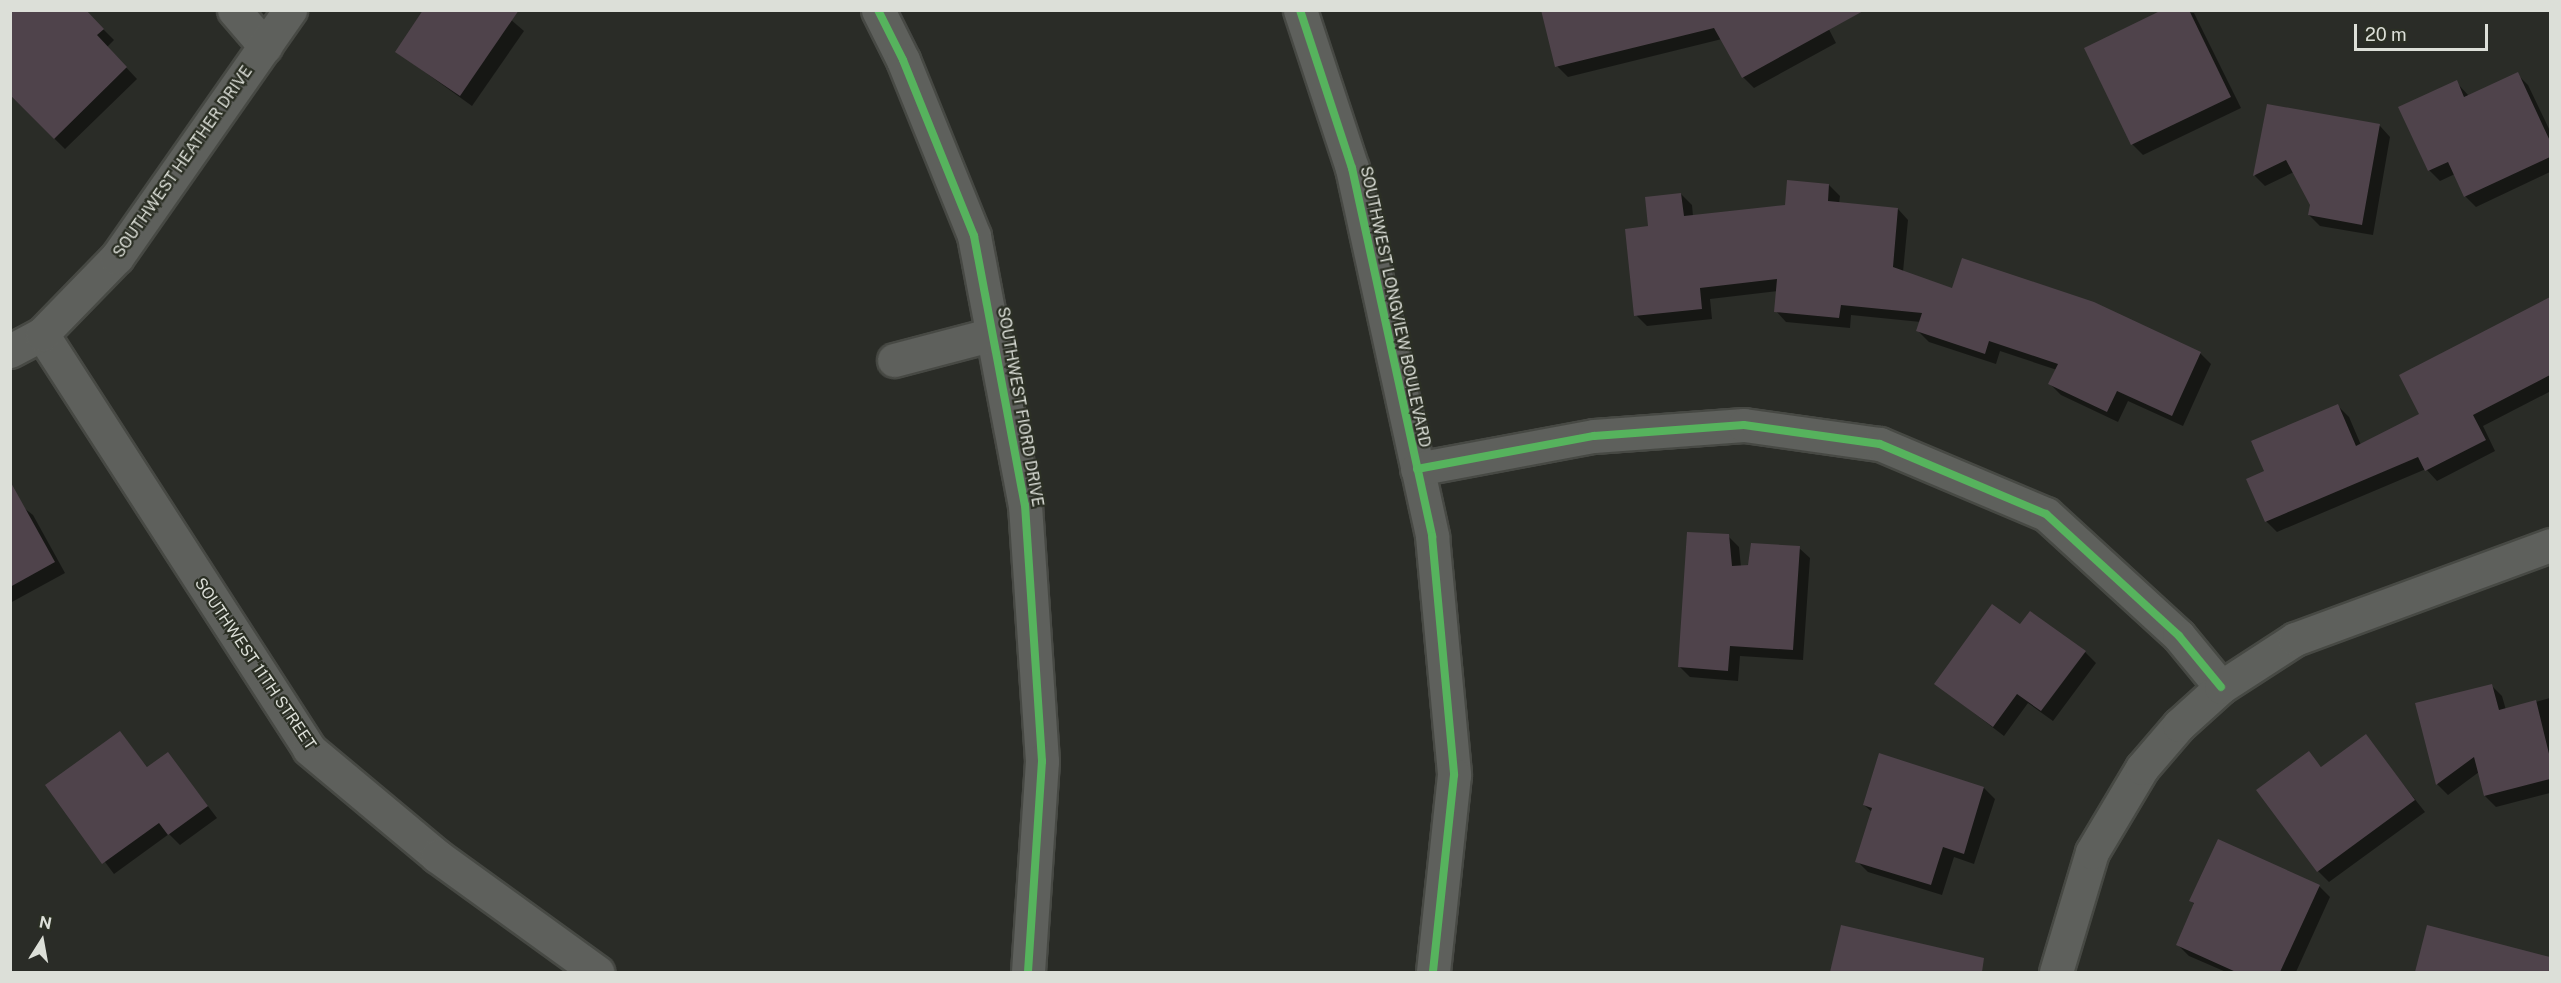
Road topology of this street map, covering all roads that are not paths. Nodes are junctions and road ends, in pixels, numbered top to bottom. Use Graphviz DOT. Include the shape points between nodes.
graph roads {
  1 [pos="234,10"];
  2 [pos="290,10"];
  3 [pos="878,10"];
  4 [pos="1300,10"];
  5 [pos="265,46"];
  6 [pos="42,334"];
  7 [pos="993,334"];
  8 [pos="10,351"];
  9 [pos="894,360"];
  10 [pos="1417,470"];
  11 [pos="2550,544"];
  12 [pos="2221,687"];
  13 [pos="597,972"];
  14 [pos="1028,972"];
  15 [pos="1434,972"];
  16 [pos="2056,972"];
  1 -- 5 [label="street"];
  2 -- 5 [label="street, SOUTHWEST HEATHER DRIVE"];
  3 -- 7 [label="street, SOUTHWEST FIORD DRIVE" via="903,60 974,236"];
  4 -- 10 [label="street, SOUTHWEST LONGVIEW BOULEVARD" via="1352,168 1400,376"];
  5 -- 6 [label="street, SOUTHWEST HEATHER DRIVE" via="117,257"];
  6 -- 8 [label="street, SOUTHWEST HEATHER DRIVE"];
  6 -- 13 [label="street, SOUTHWEST 11TH STREET" via="309,749 437,856"];
  7 -- 9 [label="street, SOUTHWEST FIORD DRIVE"];
  7 -- 14 [label="street, SOUTHWEST FIORD DRIVE" via="1025,505 1042,762"];
  10 -- 12 [label="street" via="1594,436 1744,425 1880,444 2046,514 2179,636"];
  10 -- 15 [label="street, SOUTHWEST LONGVIEW BOULEVARD" via="1432,536 1454,775"];
  11 -- 12 [label="street" via="2295,639"];
  12 -- 16 [label="street" via="2179,725 2142,768 2092,852"];
}
